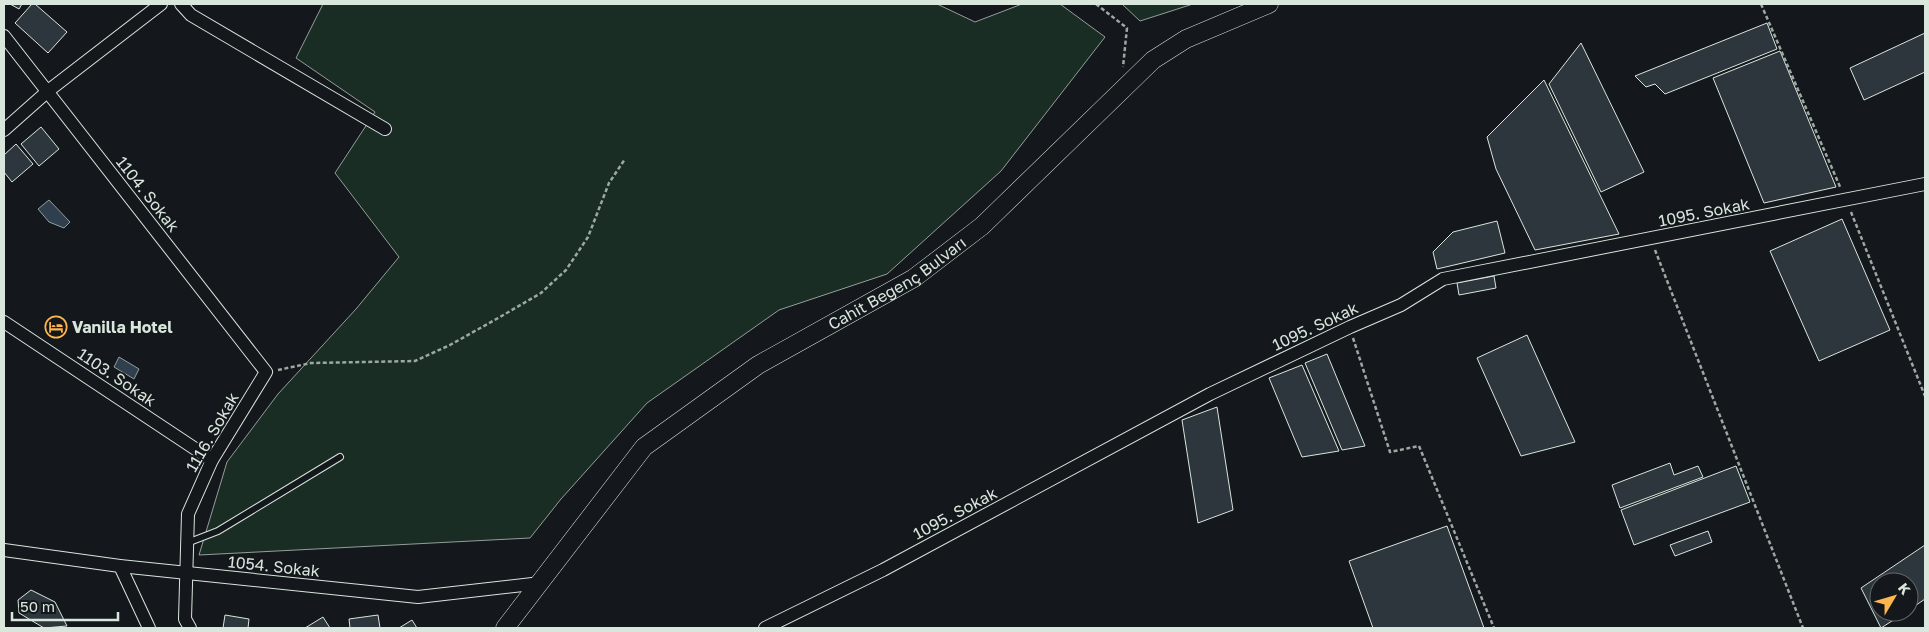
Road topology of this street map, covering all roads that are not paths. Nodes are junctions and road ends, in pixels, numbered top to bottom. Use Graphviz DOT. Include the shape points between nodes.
graph roads {
  1 [pos="161,4"];
  2 [pos="181,4"];
  3 [pos="1270,4"];
  4 [pos="4,36"];
  5 [pos="48,92"];
  6 [pos="385,129"];
  7 [pos="4,130"];
  8 [pos="1925,184"];
  9 [pos="4,322"];
  10 [pos="266,372"];
  11 [pos="340,457"];
  12 [pos="212,460"];
  13 [pos="187,543"];
  14 [pos="4,550"];
  15 [pos="120,566"];
  16 [pos="186,573"];
  17 [pos="542,583"];
  18 [pos="149,628"];
  19 [pos="190,628"];
  20 [pos="495,628"];
  21 [pos="505,628"];
  22 [pos="765,628"];
  1 -- 5 [label="street"];
  2 -- 6 [label="street" via="191,15"];
  3 -- 17 [label="main road, Cahit Beğenç Bulvarı" via="1186,39 1153,60 982,226 914,278 758,365 644,447"];
  4 -- 5 [label="street, 1104. Sokak"];
  5 -- 7 [label="street"];
  5 -- 10 [label="street, 1104. Sokak"];
  8 -- 22 [label="street, 1095. Sokak" via="1443,280 1401,305 1210,394 883,570"];
  9 -- 12 [label="street, 1103. Sokak"];
  10 -- 12 [label="street, 1116. Sokak"];
  11 -- 13 [label="lane" via="218,531"];
  12 -- 13 [label="street, 1116. Sokak" via="188,514"];
  13 -- 16 [label="street, 1116. Sokak"];
  14 -- 15 [label="street, 1054. Sokak"];
  15 -- 16 [label="street, 1054. Sokak"];
  15 -- 18 [label="street"];
  16 -- 17 [label="street, 1054. Sokak" via="418,597"];
  16 -- 19 [label="street, 1116. Sokak" via="185,619"];
  17 -- 20 [label="main road, Cahit Beğenç Bulvarı"];
  17 -- 21 [label="main road, Cahit Beğenç Bulvarı"];
}
